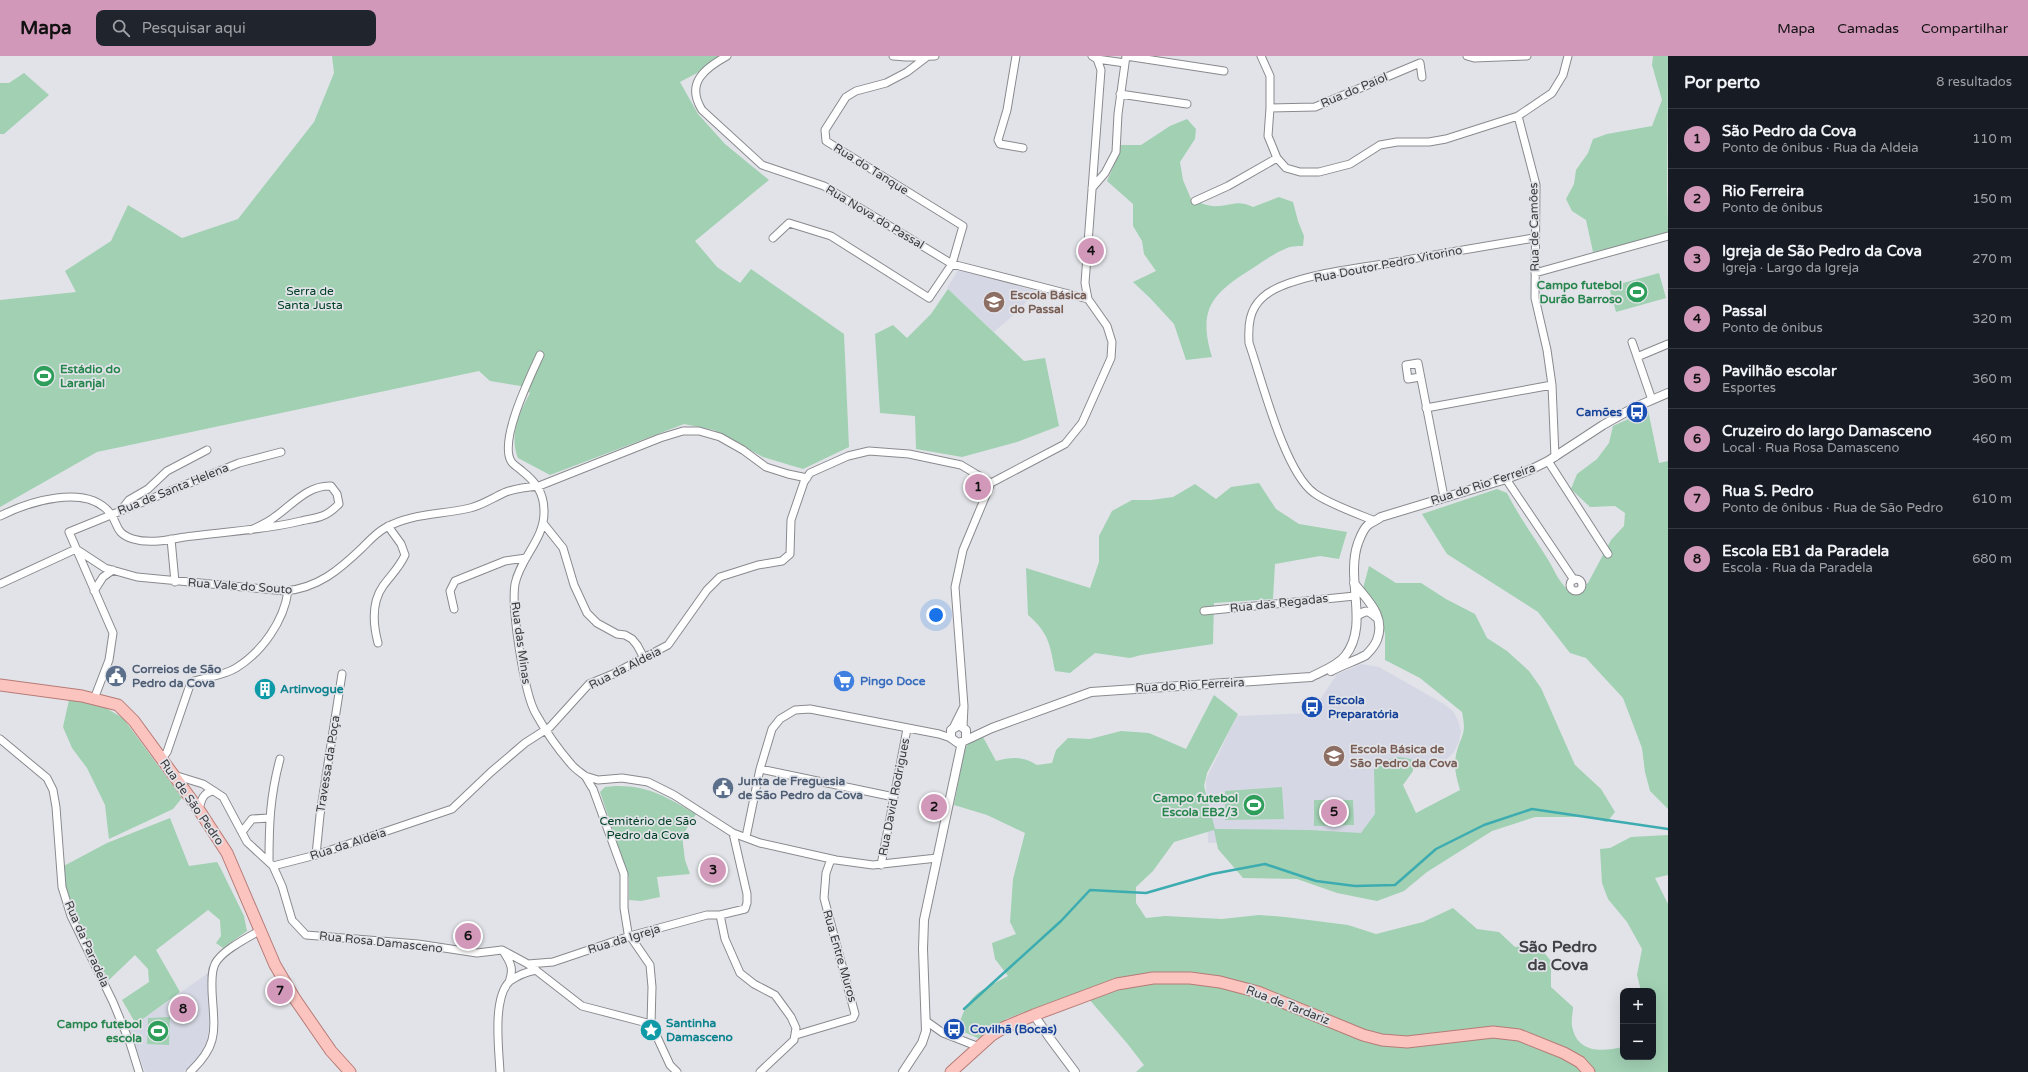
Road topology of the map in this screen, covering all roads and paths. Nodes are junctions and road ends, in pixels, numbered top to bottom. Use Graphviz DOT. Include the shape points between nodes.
graph roads {
  1 [pos="727,56"];
  2 [pos="893,56"];
  3 [pos="931,56"];
  4 [pos="1016,56"];
  5 [pos="1261,56"];
  6 [pos="1467,56"];
  7 [pos="1527,56"];
  8 [pos="1568,56"];
  9 [pos="1095,58"];
  10 [pos="1126,58"];
  11 [pos="1224,70"];
  12 [pos="1422,77"];
  13 [pos="1120,94"];
  14 [pos="1187,104"];
  15 [pos="1270,108"];
  16 [pos="1518,116"];
  17 [pos="1023,148"];
  18 [pos="1277,158"];
  19 [pos="1092,188"];
  20 [pos="1196,201"];
  21 [pos="1668,236"];
  22 [pos="774,238"];
  23 [pos="1534,238"];
  24 [pos="952,264"];
  25 [pos="1535,273"];
  26 [pos="1088,298"];
  27 [pos="1632,342"];
  28 [pos="1668,344"];
  29 [pos="540,355"];
  30 [pos="1637,357"];
  31 [pos="1420,377"];
  32 [pos="1552,384"];
  33 [pos="1668,393"];
  34 [pos="1652,400"];
  35 [pos="1426,408"];
  36 [pos="207,450"];
  37 [pos="281,452"];
  38 [pos="1551,459"];
  39 [pos="807,478"];
  40 [pos="1506,479"];
  41 [pos="991,483"];
  42 [pos="539,486"];
  43 [pos="1444,497"];
  44 [pos="122,510"];
  45 [pos="111,514"];
  46 [pos="0,516"];
  47 [pos="1375,521"];
  48 [pos="544,523"];
  49 [pos="388,526"];
  50 [pos="252,530"];
  51 [pos="170,539"];
  52 [pos="76,549"];
  53 [pos="1608,554"];
  54 [pos="526,558"];
  55 [pos="113,570"];
  56 [pos="1574,580"];
  57 [pos="175,582"];
  58 [pos="1354,582"];
  59 [pos="0,584"];
  60 [pos="94,591"];
  61 [pos="288,591"];
  62 [pos="1355,596"];
  63 [pos="454,610"];
  64 [pos="1204,611"];
  65 [pos="1357,616"];
  66 [pos="1380,620"];
  67 [pos="378,643"];
  68 [pos="644,658"];
  69 [pos="342,674"];
  70 [pos="1311,677"];
  71 [pos="0,685"];
  72 [pos="94,699"];
  73 [pos="964,706"];
  74 [pos="953,728"];
  75 [pos="965,728"];
  76 [pos="992,728"];
  77 [pos="907,729"];
  78 [pos="546,730"];
  79 [pos="939,734"];
  80 [pos="0,739"];
  81 [pos="952,740"];
  82 [pos="964,741"];
  83 [pos="162,759"];
  84 [pos="280,759"];
  85 [pos="958,760"];
  86 [pos="760,769"];
  87 [pos="173,774"];
  88 [pos="585,776"];
  89 [pos="214,791"];
  90 [pos="894,798"];
  91 [pos="199,810"];
  92 [pos="269,818"];
  93 [pos="242,832"];
  94 [pos="733,833"];
  95 [pos="746,837"];
  96 [pos="316,855"];
  97 [pos="937,858"];
  98 [pos="831,859"];
  99 [pos="271,864"];
  100 [pos="881,864"];
  101 [pos="720,915"];
  102 [pos="259,931"];
  103 [pos="630,936"];
  104 [pos="502,950"];
  105 [pos="528,964"];
  106 [pos="536,970"];
  107 [pos="509,982"];
  108 [pos="1034,1015"];
  109 [pos="926,1021"];
  110 [pos="651,1024"];
  111 [pos="796,1035"];
  112 [pos="979,1047"];
  113 [pos="139,1072"];
  114 [pos="190,1072"];
  115 [pos="350,1072"];
  116 [pos="500,1072"];
  117 [pos="676,1072"];
  118 [pos="760,1072"];
  119 [pos="903,1072"];
  120 [pos="951,1072"];
  121 [pos="1075,1072"];
  122 [pos="1589,1072"];
  1 -- 24 [label="street, Rua Nova do Passal" via="716,62 699,78 696,96 702,110 762,165 824,186"];
  2 -- 3 [label="street"];
  3 -- 24 [label="street, Rua do Tanque" via="886,83 856,91 846,97 825,130 826,141 963,226"];
  4 -- 17 [label="street" via="1007,110 998,140 1000,144"];
  5 -- 15 [label="street" via="1270,76"];
  6 -- 7 [label="street"];
  8 -- 16 [label="street" via="1563,75 1552,93"];
  9 -- 10 [label="street"];
  9 -- 19 [label="street" via="1101,70"];
  10 -- 11 [label="street"];
  10 -- 13 [label="street"];
  12 -- 15 [label="street, Rua do Paiol" via="1420,62 1315,107"];
  13 -- 14 [label="street"];
  13 -- 19 [label="street" via="1116,152 1105,173"];
  15 -- 18 [label="street" via="1268,136"];
  16 -- 18 [label="street" via="1446,139 1380,145 1350,164 1319,172 1300,172 1286,168"];
  16 -- 23 [label="street, Rua de Camões" via="1536,185"];
  18 -- 20 [label="street"];
  19 -- 26 [label="street" via="1085,283"];
  21 -- 25 [label="street"];
  22 -- 24 [label="street" via="789,223 831,236 929,298"];
  23 -- 25 [label="street, Rua de Camões"];
  23 -- 47 [label="street, Rua Doutor Pedro Vitorino" via="1336,271 1272,290 1262,298 1253,311 1248,326 1250,343 1283,444 1298,476 1314,493"];
  24 -- 26 [label="street, Rua Nova do Passal"];
  25 -- 32 [label="street, Rua de Camões" via="1535,298"];
  26 -- 41 [label="street" via="1107,326 1112,342 1111,358 1082,423 1065,444"];
  27 -- 30 [label="street"];
  28 -- 30 [label="street"];
  29 -- 42 [label="street" via="513,422 507,448 511,462"];
  30 -- 34 [label="street"];
  31 -- 35 [label="street"];
  32 -- 35 [label="street"];
  32 -- 38 [label="street, Rua de Camões"];
  33 -- 34 [label="street, Rua do Rio Ferreira"];
  34 -- 38 [label="street, Rua do Rio Ferreira" via="1633,408"];
  35 -- 43 [label="street"];
  36 -- 44 [label="street" via="167,471 148,489 129,500"];
  37 -- 44 [label="street, Rua de Santa Helena" via="239,463"];
  38 -- 40 [label="street, Rua do Rio Ferreira"];
  38 -- 53 [label="street"];
  39 -- 41 [label="street" via="810,473 848,456 869,451 909,454 962,465"];
  39 -- 42 [label="street, Rua Vale do Souto" via="766,467 720,437 699,431 683,431"];
  39 -- 68 [label="street, Rua da Aldeia" via="791,520 790,554 782,560 720,577 707,590 668,646"];
  40 -- 43 [label="street, Rua do Rio Ferreira"];
  40 -- 56 [label="street"];
  41 -- 73 [label="street" via="963,550 955,587"];
  42 -- 48 [label="street"];
  42 -- 49 [label="street, Rua Vale do Souto" via="522,487 472,508 412,517"];
  43 -- 47 [label="street, Rua do Rio Ferreira"];
  44 -- 45 [label="street, Rua de Santa Helena"];
  45 -- 46 [label="street, Rua de Santa Helena" via="93,500 63,496 21,506"];
  45 -- 51 [label="street" via="116,526 124,535 145,541"];
  45 -- 52 [label="street" via="69,532"];
  47 -- 58 [label="street, Rua do Rio Ferreira" via="1367,525 1356,548"];
  48 -- 54 [label="street, Rua das Minas"];
  48 -- 68 [label="street" via="563,548 572,580 587,613 597,623 632,639"];
  49 -- 61 [label="street, Rua Vale do Souto" via="370,539 334,574 313,586"];
  49 -- 67 [label="street" via="401,544 405,556 377,598 374,627"];
  50 -- 50 [label="street" via="286,526 321,517 339,504 337,494 331,486 310,490 276,517"];
  50 -- 51 [label="street"];
  51 -- 57 [label="street"];
  52 -- 55 [label="street, Rua Vale do Souto" via="104,568"];
  52 -- 59 [label="street"];
  52 -- 60 [label="street"];
  54 -- 63 [label="street" via="504,561 455,581 450,591"];
  54 -- 78 [label="street, Rua das Minas" via="516,583 515,616 529,696 535,713"];
  55 -- 57 [label="street, Rua Vale do Souto" via="137,577"];
  55 -- 60 [label="street" via="103,577"];
  57 -- 61 [label="street, Rua Vale do Souto"];
  58 -- 62 [label="street, Rua do Rio Ferreira"];
  58 -- 66 [label="street"];
  60 -- 72 [label="street" via="113,633 109,660"];
  61 -- 83 [label="street" via="286,604 276,625 253,655 235,669 191,682 167,752"];
  62 -- 64 [label="street, Rua das Regadas"];
  62 -- 65 [label="street, Rua do Rio Ferreira"];
  65 -- 66 [label="street" via="1370,611"];
  65 -- 70 [label="street, Rua do Rio Ferreira" via="1354,635 1345,656"];
  66 -- 70 [label="street" via="1380,631 1375,644 1366,654"];
  68 -- 78 [label="street, Rua da Aldeia" via="589,684"];
  69 -- 96 [label="street, Travessa da Poça"];
  70 -- 76 [label="street, Rua do Rio Ferreira" via="1091,692"];
  71 -- 72 [label="main road, Rua de São Pedro"];
  72 -- 83 [label="main road, Rua de São Pedro" via="118,705 134,721"];
  73 -- 74 [label="street"];
  73 -- 75 [label="street"];
  74 -- 75 [label="street, Rua do Rio Ferreira"];
  74 -- 79 [label="street"];
  74 -- 81 [label="street"];
  75 -- 76 [label="street, Rua do Rio Ferreira"];
  75 -- 82 [label="street"];
  76 -- 82 [label="street, Rua do Rio Ferreira"];
  77 -- 79 [label="street"];
  77 -- 86 [label="street" via="810,709 795,710 780,719 772,729"];
  77 -- 90 [label="street, Rua David Rodrigues"];
  78 -- 88 [label="street, Rua das Minas" via="572,766"];
  78 -- 96 [label="street, Rua da Aldeia" via="525,743 452,809"];
  79 -- 81 [label="street"];
  80 -- 113 [label="street, Rua da Paradela" via="47,778 53,790 62,887 69,908 113,1002"];
  81 -- 82 [label="street"];
  81 -- 85 [label="street"];
  82 -- 85 [label="street"];
  83 -- 87 [label="main road, Rua de São Pedro"];
  84 -- 92 [label="street" via="272,789"];
  85 -- 97 [label="street"];
  86 -- 90 [label="street"];
  86 -- 95 [label="street"];
  87 -- 89 [label="street, Rua Rosa Damasceno" via="204,784"];
  87 -- 91 [label="main road, Rua de São Pedro"];
  88 -- 94 [label="street" via="598,780 622,778 648,782 674,795"];
  88 -- 103 [label="street" via="593,788 624,874 624,908"];
  89 -- 91 [label="street" via="206,793"];
  89 -- 93 [label="street, Rua Rosa Damasceno" via="223,797"];
  90 -- 100 [label="street, Rua David Rodrigues"];
  91 -- 102 [label="main road, Rua de São Pedro" via="227,853"];
  92 -- 93 [label="street" via="252,819"];
  92 -- 99 [label="street"];
  93 -- 99 [label="street, Rua Rosa Damasceno" via="247,842"];
  94 -- 95 [label="street"];
  94 -- 101 [label="street, Rua da Igreja" via="747,903 745,909"];
  95 -- 98 [label="street" via="760,843"];
  96 -- 99 [label="street, Rua da Aldeia"];
  97 -- 100 [label="street"];
  97 -- 109 [label="street" via="924,920"];
  98 -- 100 [label="street"];
  98 -- 111 [label="street, Rua Entre Muros" via="826,873 824,898 855,1014 853,1018"];
  99 -- 104 [label="street, Rua Rosa Damasceno" via="282,886 292,920 306,935 418,944 477,953"];
  101 -- 103 [label="street, Rua da Igreja" via="707,915"];
  101 -- 111 [label="street" via="725,938 740,973 775,995 792,1017"];
  102 -- 114 [label="street" via="230,949 216,962 212,975 214,1032 211,1046 204,1058"];
  102 -- 115 [label="main road, Rua de São Pedro" via="295,999 331,1051"];
  103 -- 105 [label="street, Rua da Igreja" via="553,962"];
  103 -- 110 [label="street" via="650,965"];
  104 -- 105 [label="street"];
  104 -- 107 [label="street" via="512,964"];
  105 -- 106 [label="street"];
  106 -- 107 [label="street" via="521,974"];
  106 -- 110 [label="street" via="582,1006"];
  107 -- 116 [label="street" via="502,994 498,1022"];
  108 -- 112 [label="main road, Rua de Tardariz" via="1005,1027"];
  108 -- 121 [label="street"];
  108 -- 122 [label="main road, Rua de Tardariz" via="1117,984 1154,978 1190,978 1220,982 1258,992 1363,1035 1382,1040 1407,1042 1493,1032 1519,1035 1564,1053 1580,1062"];
  109 -- 112 [label="street" via="942,1033"];
  109 -- 119 [label="street" via="922,1043"];
  110 -- 117 [label="street" via="670,1065"];
  111 -- 118 [label="street" via="794,1040"];
  112 -- 120 [label="main road, Rua de Tardariz"];
}
